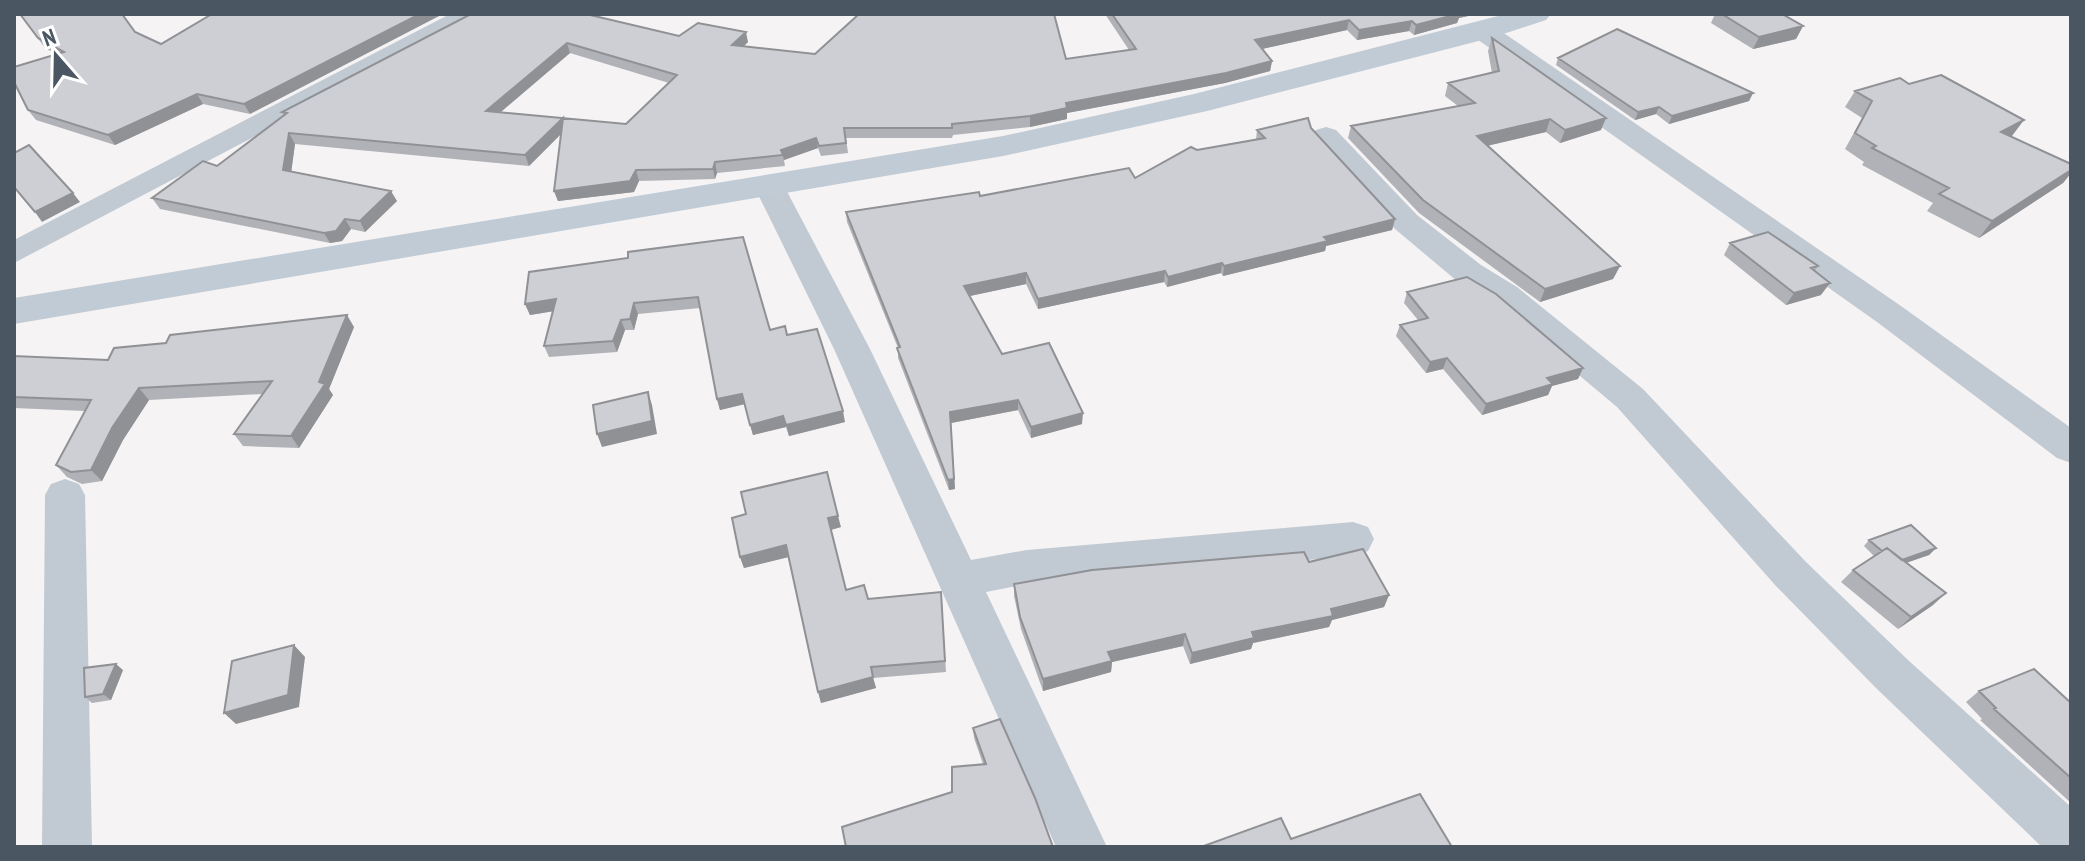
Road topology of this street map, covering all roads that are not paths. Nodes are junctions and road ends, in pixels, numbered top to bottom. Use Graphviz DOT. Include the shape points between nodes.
graph roads {
  1 [pos="469,14"];
  2 [pos="1536,14"];
  3 [pos="1483,31"];
  4 [pos="1326,136"];
  5 [pos="768,184"];
  6 [pos="15,250"];
  7 [pos="14,311"];
  8 [pos="2071,448"];
  9 [pos="65,495"];
  10 [pos="1353,539"];
  11 [pos="958,580"];
  12 [pos="2071,840"];
  13 [pos="67,847"];
  14 [pos="1082,847"];
  1 -- 6 [label="street"];
  2 -- 3 [label="main road"];
  3 -- 5 [label="main road" via="1003,146"];
  3 -- 8 [label="street" via="1889,314"];
  4 -- 12 [label="street" via="1406,222 1630,398 1791,574"];
  5 -- 7 [label="main road"];
  5 -- 11 [label="street" via="852,349"];
  9 -- 13 [label="street"];
  10 -- 11 [label="street" via="1027,567"];
  11 -- 14 [label="street"];
}
